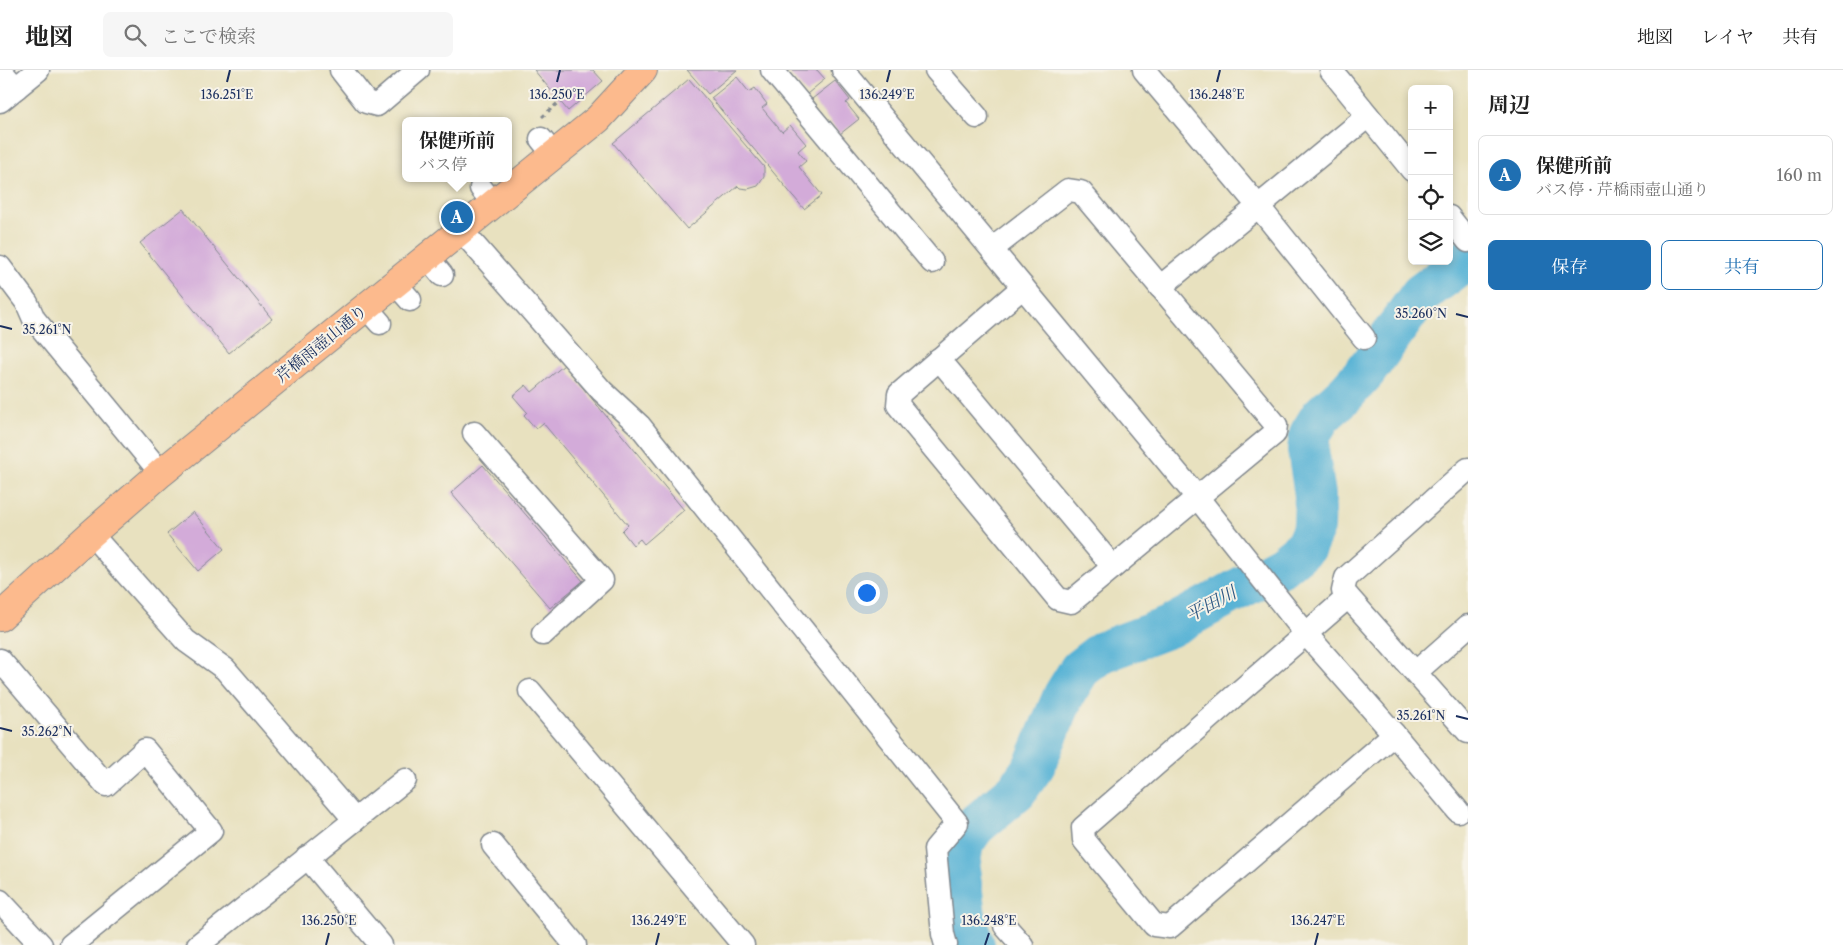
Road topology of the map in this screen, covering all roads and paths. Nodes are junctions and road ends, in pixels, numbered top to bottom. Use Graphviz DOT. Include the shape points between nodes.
graph roads {
  1 [pos="0,70"];
  2 [pos="38,70"];
  3 [pos="341,70"];
  4 [pos="418,70"];
  5 [pos="643,70"];
  6 [pos="772,70"];
  7 [pos="843,70"];
  8 [pos="936,70"];
  9 [pos="1144,70"];
  10 [pos="1330,70"];
  11 [pos="8,95"];
  12 [pos="1368,116"];
  13 [pos="977,117"];
  14 [pos="1408,165"];
  15 [pos="512,176"];
  16 [pos="504,182"];
  17 [pos="1259,207"];
  18 [pos="1451,220"];
  19 [pos="461,230"];
  20 [pos="1468,241"];
  21 [pos="992,249"];
  22 [pos="932,262"];
  23 [pos="0,267"];
  24 [pos="1024,287"];
  25 [pos="1160,287"];
  26 [pos="1364,338"];
  27 [pos="939,359"];
  28 [pos="474,433"];
  29 [pos="1468,469"];
  30 [pos="161,473"];
  31 [pos="1197,497"];
  32 [pos="91,534"];
  33 [pos="1113,567"];
  34 [pos="1348,597"];
  35 [pos="0,617"];
  36 [pos="1468,626"];
  37 [pos="543,634"];
  38 [pos="1307,635"];
  39 [pos="0,660"];
  40 [pos="1416,672"];
  41 [pos="530,691"];
  42 [pos="1468,732"];
  43 [pos="1394,734"];
  44 [pos="404,780"];
  45 [pos="1458,812"];
  46 [pos="355,820"];
  47 [pos="493,845"];
  48 [pos="307,857"];
  49 [pos="0,900"];
  50 [pos="1005,926"];
  51 [pos="41,945"];
  52 [pos="71,945"];
  53 [pos="198,945"];
  54 [pos="381,945"];
  55 [pos="575,945"];
  56 [pos="743,945"];
  57 [pos="946,945"];
  58 [pos="1022,945"];
  1 -- 11 [label="street"];
  2 -- 11 [label="street"];
  3 -- 4 [label="street" via="366,102 377,105"];
  5 -- 15 [label="main road, 芹橋雨壺山通り" via="598,119 547,147"];
  6 -- 22 [label="street"];
  7 -- 21 [label="street"];
  8 -- 13 [label="street"];
  9 -- 17 [label="street"];
  10 -- 12 [label="street"];
  12 -- 14 [label="street"];
  12 -- 17 [label="street"];
  16 -- 19 [label="main road, 芹橋雨壺山通り" via="487,196"];
  17 -- 25 [label="street"];
  17 -- 26 [label="street"];
  18 -- 20 [label="street"];
  19 -- 30 [label="main road, 芹橋雨壺山通り" via="435,266"];
  19 -- 57 [label="street" via="602,391 640,426 957,823 935,849"];
  21 -- 24 [label="street"];
  21 -- 25 [label="street" via="1068,190 1081,192"];
  23 -- 30 [label="street" via="27,303 34,319"];
  24 -- 27 [label="street"];
  24 -- 31 [label="street"];
  25 -- 31 [label="street" via="1276,425 1275,433"];
  27 -- 33 [label="street"];
  27 -- 33 [label="street" via="899,394 898,405 1058,599 1071,602"];
  28 -- 37 [label="street" via="602,580"];
  29 -- 34 [label="street" via="1346,578 1344,591"];
  30 -- 32 [label="main road, 芹橋雨壺山通り"];
  31 -- 33 [label="street"];
  31 -- 38 [label="street"];
  32 -- 35 [label="main road, 芹橋雨壺山通り"];
  32 -- 46 [label="street" via="186,641 224,669"];
  34 -- 38 [label="street"];
  34 -- 40 [label="street"];
  36 -- 40 [label="street"];
  38 -- 43 [label="street"];
  38 -- 43 [label="street" via="1083,828 1084,840 1154,925 1170,927"];
  39 -- 52 [label="street" via="106,785 145,750 212,831"];
  40 -- 42 [label="street"];
  41 -- 56 [label="street"];
  43 -- 45 [label="street"];
  44 -- 46 [label="street"];
  46 -- 48 [label="street"];
  47 -- 55 [label="street"];
  48 -- 53 [label="street"];
  48 -- 54 [label="street"];
  49 -- 51 [label="street"];
  50 -- 58 [label="street"];
}
